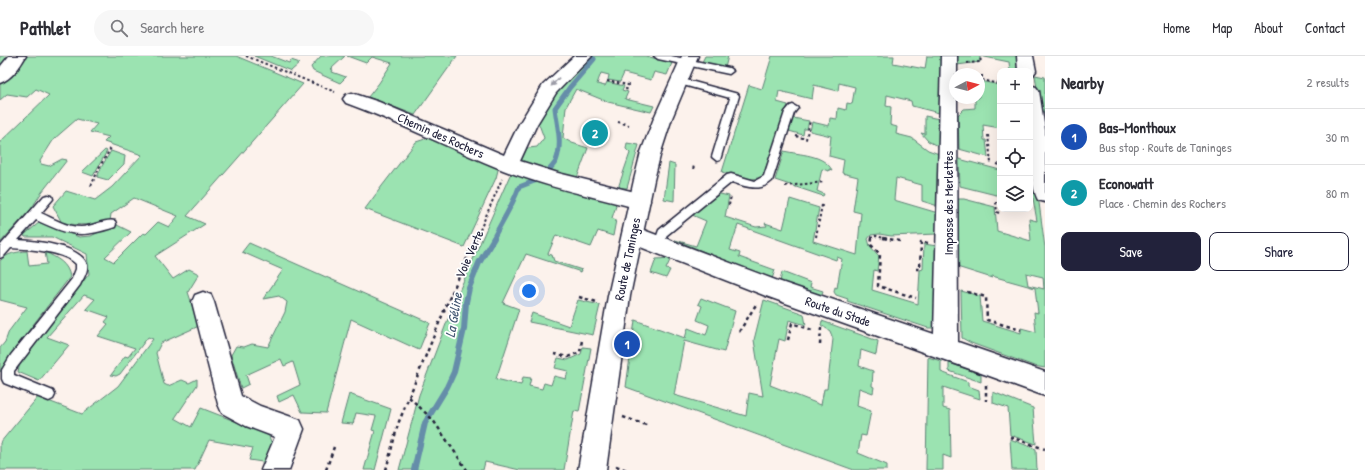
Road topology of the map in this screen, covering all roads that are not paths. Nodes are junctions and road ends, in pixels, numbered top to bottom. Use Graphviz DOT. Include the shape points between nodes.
graph roads {
  1 [pos="18,56"];
  2 [pos="584,56"];
  3 [pos="658,56"];
  4 [pos="1025,56"];
  5 [pos="956,60"];
  6 [pos="686,66"];
  7 [pos="1027,68"];
  8 [pos="729,71"];
  9 [pos="0,78"];
  10 [pos="352,99"];
  11 [pos="1032,104"];
  12 [pos="793,108"];
  13 [pos="718,158"];
  14 [pos="509,164"];
  15 [pos="1045,194"];
  16 [pos="48,199"];
  17 [pos="640,201"];
  18 [pos="35,215"];
  19 [pos="110,224"];
  20 [pos="633,235"];
  21 [pos="9,244"];
  22 [pos="659,244"];
  23 [pos="0,253"];
  24 [pos="203,302"];
  25 [pos="946,350"];
  26 [pos="1045,384"];
  27 [pos="49,395"];
  28 [pos="275,470"];
  29 [pos="592,470"];
  1 -- 9 [label="street"];
  2 -- 14 [label="street, one-way" via="549,89 528,124"];
  3 -- 6 [label="lane"];
  4 -- 7 [label="street"];
  5 -- 25 [label="street, Impasse des Merlettes"];
  6 -- 8 [label="lane"];
  6 -- 13 [label="lane" via="735,96"];
  6 -- 17 [label="street, Route de Taninges" via="651,152"];
  10 -- 14 [label="street, Chemin des Rochers" via="392,113"];
  11 -- 15 [label="street"];
  12 -- 22 [label="lane" via="764,183 756,185 731,178 663,233"];
  14 -- 17 [label="street, Chemin des Rochers" via="538,175"];
  16 -- 18 [label="lane"];
  17 -- 20 [label="street, Route de Taninges"];
  18 -- 19 [label="lane" via="77,231 94,230"];
  18 -- 21 [label="lane"];
  20 -- 22 [label="street, Route du Stade"];
  20 -- 29 [label="street, Route de Taninges" via="612,332"];
  21 -- 23 [label="lane"];
  21 -- 27 [label="lane" via="53,248 77,258 82,269 76,282 8,370 8,379"];
  22 -- 25 [label="street, Route du Stade" via="774,289"];
  24 -- 28 [label="street" via="231,404 255,417 291,428"];
  25 -- 26 [label="street, Route du Stade"];
}
